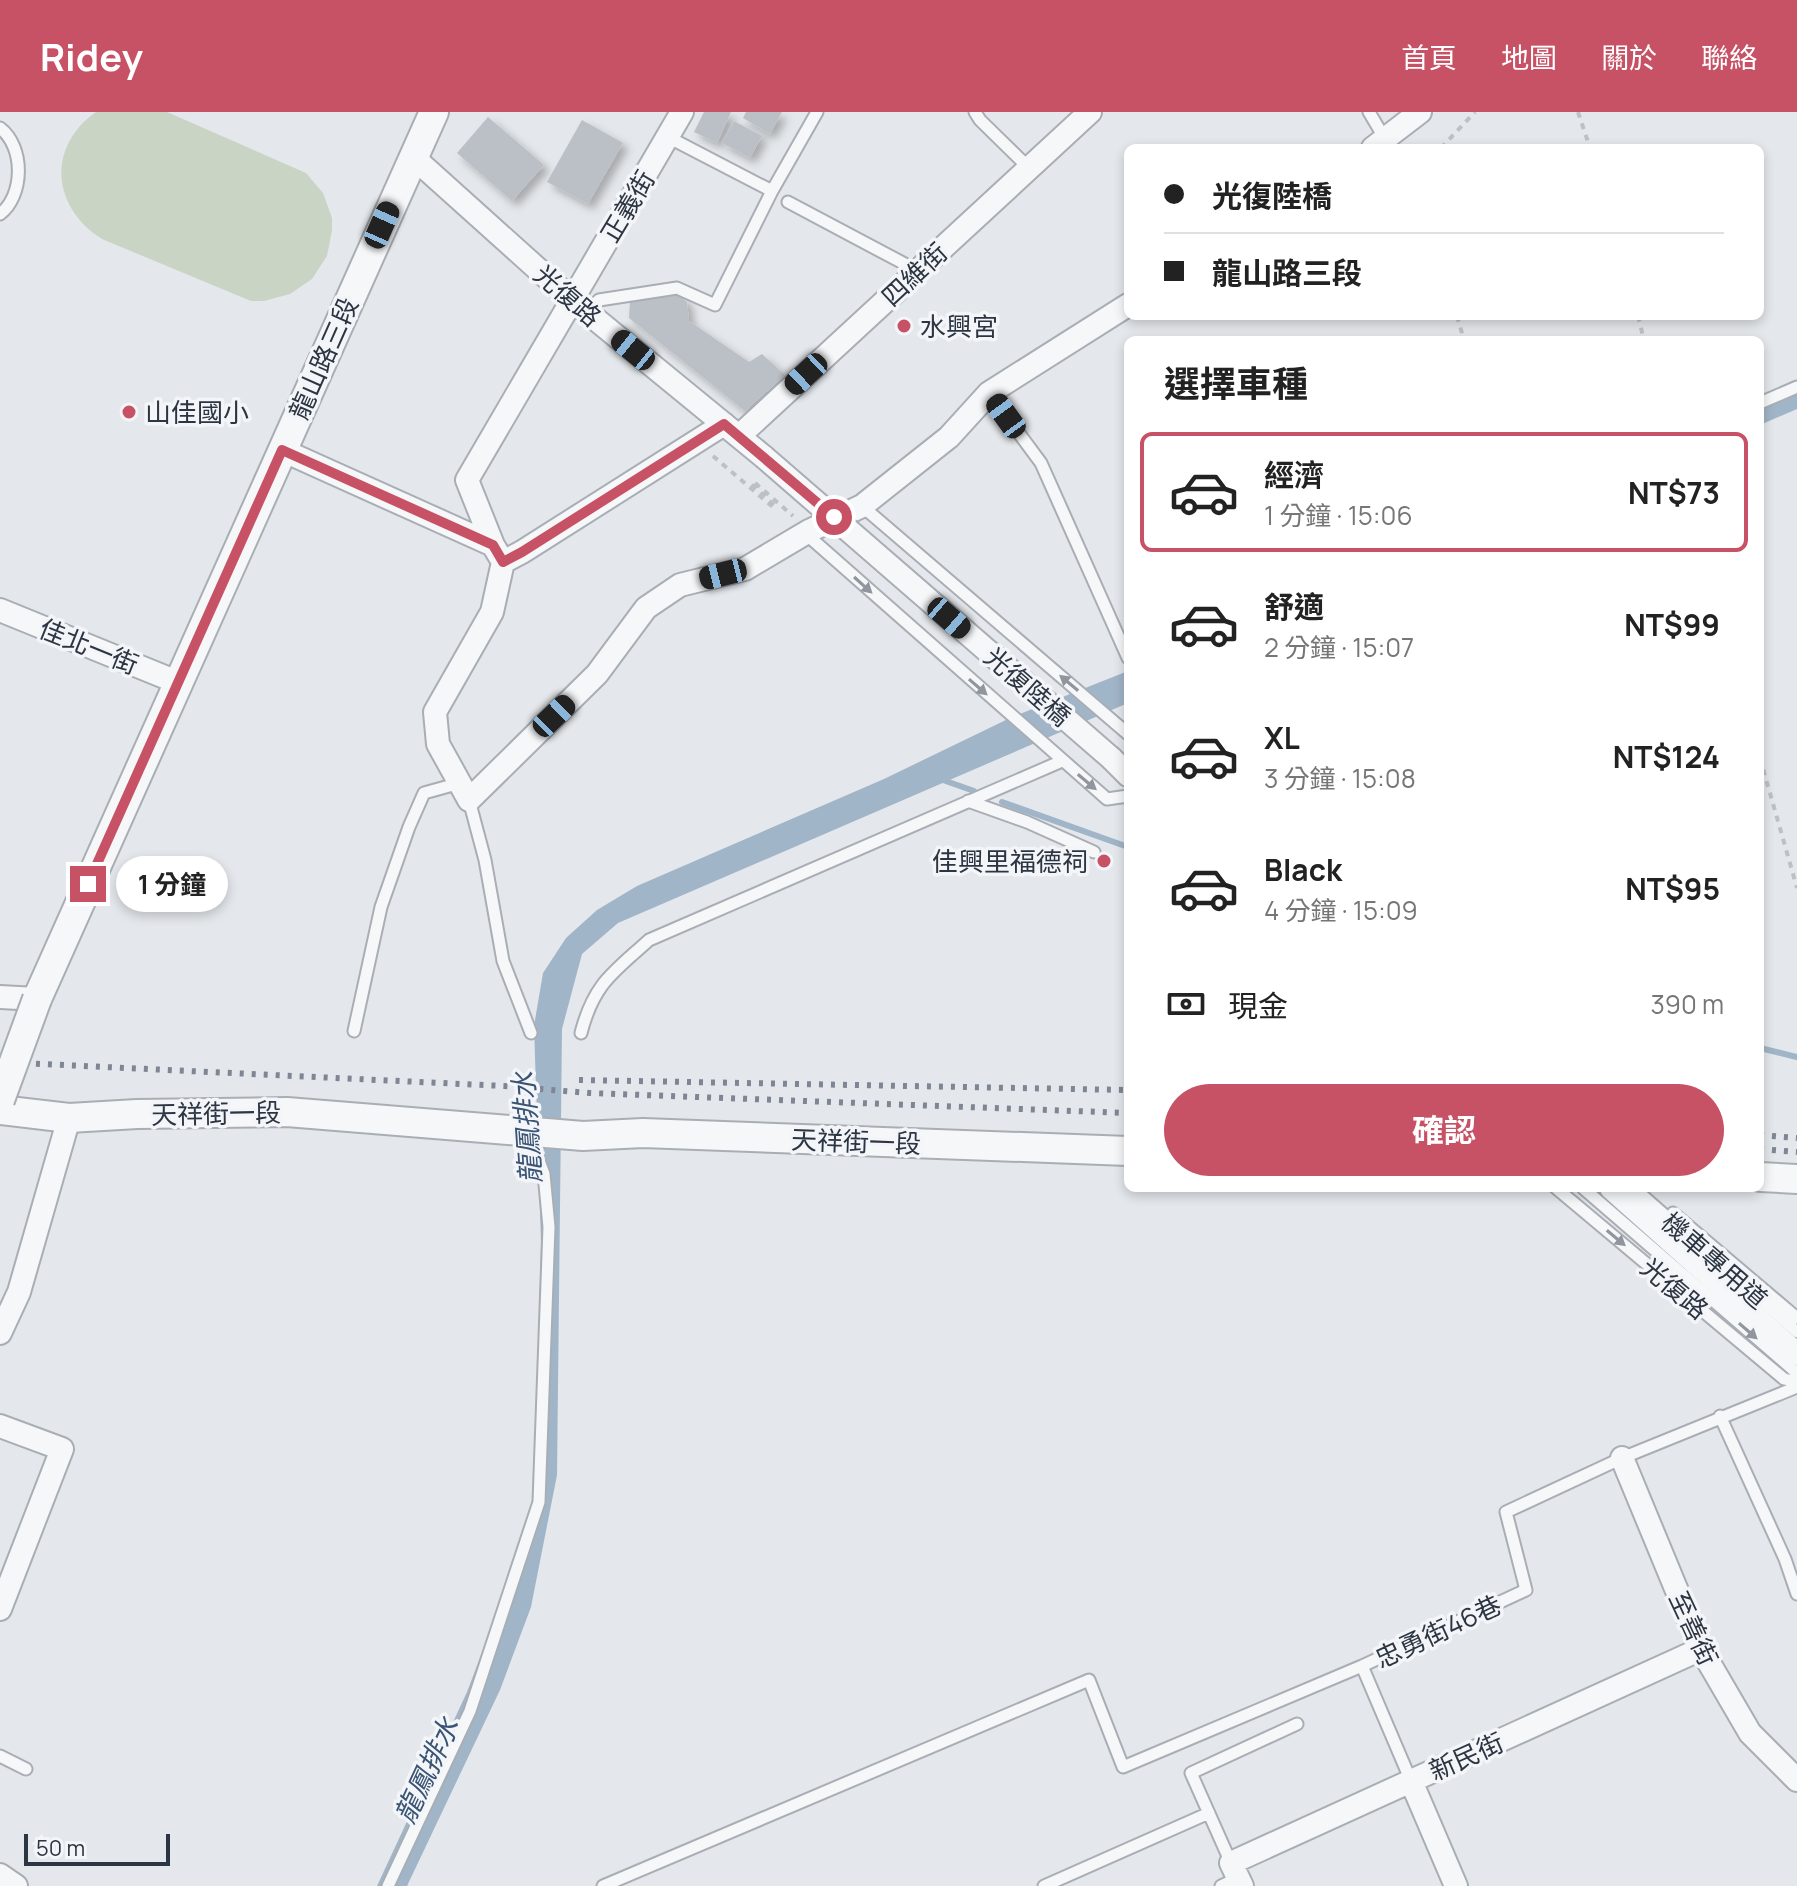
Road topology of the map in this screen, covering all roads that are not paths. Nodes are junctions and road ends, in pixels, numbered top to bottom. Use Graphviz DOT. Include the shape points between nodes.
graph roads {
  1 [pos="434,112"];
  2 [pos="682,112"];
  3 [pos="817,112"];
  4 [pos="975,112"];
  5 [pos="1090,112"];
  6 [pos="1369,112"];
  7 [pos="1420,112"];
  8 [pos="0,128"];
  9 [pos="668,137"];
  10 [pos="1379,144"];
  11 [pos="413,157"];
  12 [pos="1029,168"];
  13 [pos="772,191"];
  14 [pos="788,202"];
  15 [pos="1,216"];
  16 [pos="918,271"];
  17 [pos="579,306"];
  18 [pos="1124,308"];
  19 [pos="1797,387"];
  20 [pos="989,393"];
  21 [pos="1764,401"];
  22 [pos="732,430"];
  23 [pos="282,450"];
  24 [pos="764,457"];
  25 [pos="862,506"];
  26 [pos="808,533"];
  27 [pos="498,553"];
  28 [pos="0,610"];
  29 [pos="1124,649"];
  30 [pos="177,682"];
  31 [pos="1124,731"];
  32 [pos="1062,761"];
  33 [pos="1124,771"];
  34 [pos="464,792"];
  35 [pos="1124,797"];
  36 [pos="968,801"];
  37 [pos="1094,852"];
  38 [pos="0,997"];
  39 [pos="37,999"];
  40 [pos="354,1031"];
  41 [pos="531,1033"];
  42 [pos="581,1033"];
  43 [pos="0,1100"];
  44 [pos="0,1110"];
  45 [pos="69,1118"];
  46 [pos="528,1131"];
  47 [pos="1124,1151"];
  48 [pos="1764,1177"];
  49 [pos="1797,1179"];
  50 [pos="1561,1192"];
  51 [pos="1588,1192"];
  52 [pos="1615,1192"];
  53 [pos="1639,1192"];
  54 [pos="1648,1192"];
  55 [pos="1797,1318"];
  56 [pos="1797,1332"];
  57 [pos="0,1333"];
  58 [pos="1797,1354"];
  59 [pos="1797,1373"];
  60 [pos="1797,1384"];
  61 [pos="1720,1416"];
  62 [pos="0,1426"];
  63 [pos="1622,1458"];
  64 [pos="1797,1594"];
  65 [pos="0,1609"];
  66 [pos="1701,1649"];
  67 [pos="1362,1666"];
  68 [pos="1297,1724"];
  69 [pos="0,1756"];
  70 [pos="26,1769"];
  71 [pos="1797,1780"];
  72 [pos="1411,1781"];
  73 [pos="1209,1813"];
  74 [pos="0,1875"];
  75 [pos="1233,1878"];
  76 [pos="16,1886"];
  77 [pos="388,1886"];
  78 [pos="603,1886"];
  79 [pos="1044,1886"];
  80 [pos="1456,1886"];
  1 -- 11 [label="street, 龍山路三段"];
  2 -- 9 [label="street, 正義街"];
  3 -- 13 [label="lane"];
  4 -- 12 [label="lane"];
  5 -- 12 [label="street, 四維街"];
  6 -- 10 [label="lane"];
  7 -- 10 [label="street"];
  8 -- 15 [label="lane" via="20,168 14,200"];
  9 -- 13 [label="lane"];
  9 -- 17 [label="street, 正義街"];
  11 -- 17 [label="street, 光復路"];
  11 -- 23 [label="street, 龍山路三段"];
  12 -- 16 [label="street, 四維街"];
  13 -- 17 [label="lane" via="715,305 677,288"];
  14 -- 16 [label="lane"];
  16 -- 22 [label="street, 四維街"];
  17 -- 22 [label="street, 光復路"];
  17 -- 27 [label="street, 正義街" via="467,480"];
  18 -- 20 [label="street"];
  19 -- 21 [label="lane"];
  20 -- 25 [label="street" via="949,437"];
  20 -- 29 [label="lane" via="1041,463"];
  22 -- 24 [label="street, 光復路"];
  22 -- 27 [label="street, 四維街" via="697,441"];
  23 -- 27 [label="street"];
  23 -- 30 [label="street, 龍山路三段"];
  24 -- 33 [label="street, 光復陸橋, bridge"];
  25 -- 26 [label="street"];
  31 -- 25 [label="lane, one-way"];
  26 -- 32 [label="lane, one-way"];
  26 -- 34 [label="street" via="745,569 680,585 646,608 597,674"];
  27 -- 34 [label="street" via="492,612 435,712 438,744"];
  28 -- 30 [label="street, 佳北一街"];
  30 -- 39 [label="street, 龍山路三段"];
  32 -- 35 [label="lane, one-way" via="1107,799"];
  32 -- 36 [label="lane"];
  34 -- 40 [label="lane" via="424,793 381,907"];
  34 -- 41 [label="lane" via="485,860 503,961"];
  36 -- 37 [label="lane"];
  36 -- 42 [label="lane" via="649,940 604,980 588,1006"];
  38 -- 39 [label="street"];
  39 -- 43 [label="street, 龍山路三段, bridge"];
  44 -- 45 [label="street, 天祥街一段"];
  45 -- 46 [label="street, 天祥街一段" via="287,1112"];
  45 -- 57 [label="street" via="19,1292"];
  46 -- 47 [label="street, 天祥街一段"];
  46 -- 77 [label="lane" via="544,1174 549,1227 539,1502 470,1711"];
  48 -- 49 [label="street"];
  50 -- 60 [label="lane, 光復路, one-way" via="1784,1379"];
  51 -- 59 [label="lane, 機車專用道, one-way"];
  52 -- 58 [label="street, 光復路"];
  53 -- 56 [label="lane, 機車專用道"];
  54 -- 55 [label="lane"];
  60 -- 61 [label="lane"];
  61 -- 63 [label="lane"];
  61 -- 64 [label="lane"];
  62 -- 65 [label="street" via="62,1449"];
  63 -- 66 [label="street, 至善街"];
  63 -- 67 [label="lane, 忠勇街46巷" via="1506,1512 1526,1590"];
  66 -- 71 [label="street, 至善街" via="1750,1733"];
  66 -- 72 [label="street, 新民街"];
  67 -- 72 [label="lane, 忠勇街46巷"];
  67 -- 78 [label="lane" via="1123,1767 1089,1680"];
  68 -- 73 [label="lane" via="1191,1773"];
  69 -- 70 [label="lane"];
  72 -- 75 [label="street, 新民街"];
  72 -- 80 [label="street"];
  73 -- 75 [label="lane"];
  73 -- 79 [label="lane"];
  74 -- 76 [label="street"];
}
